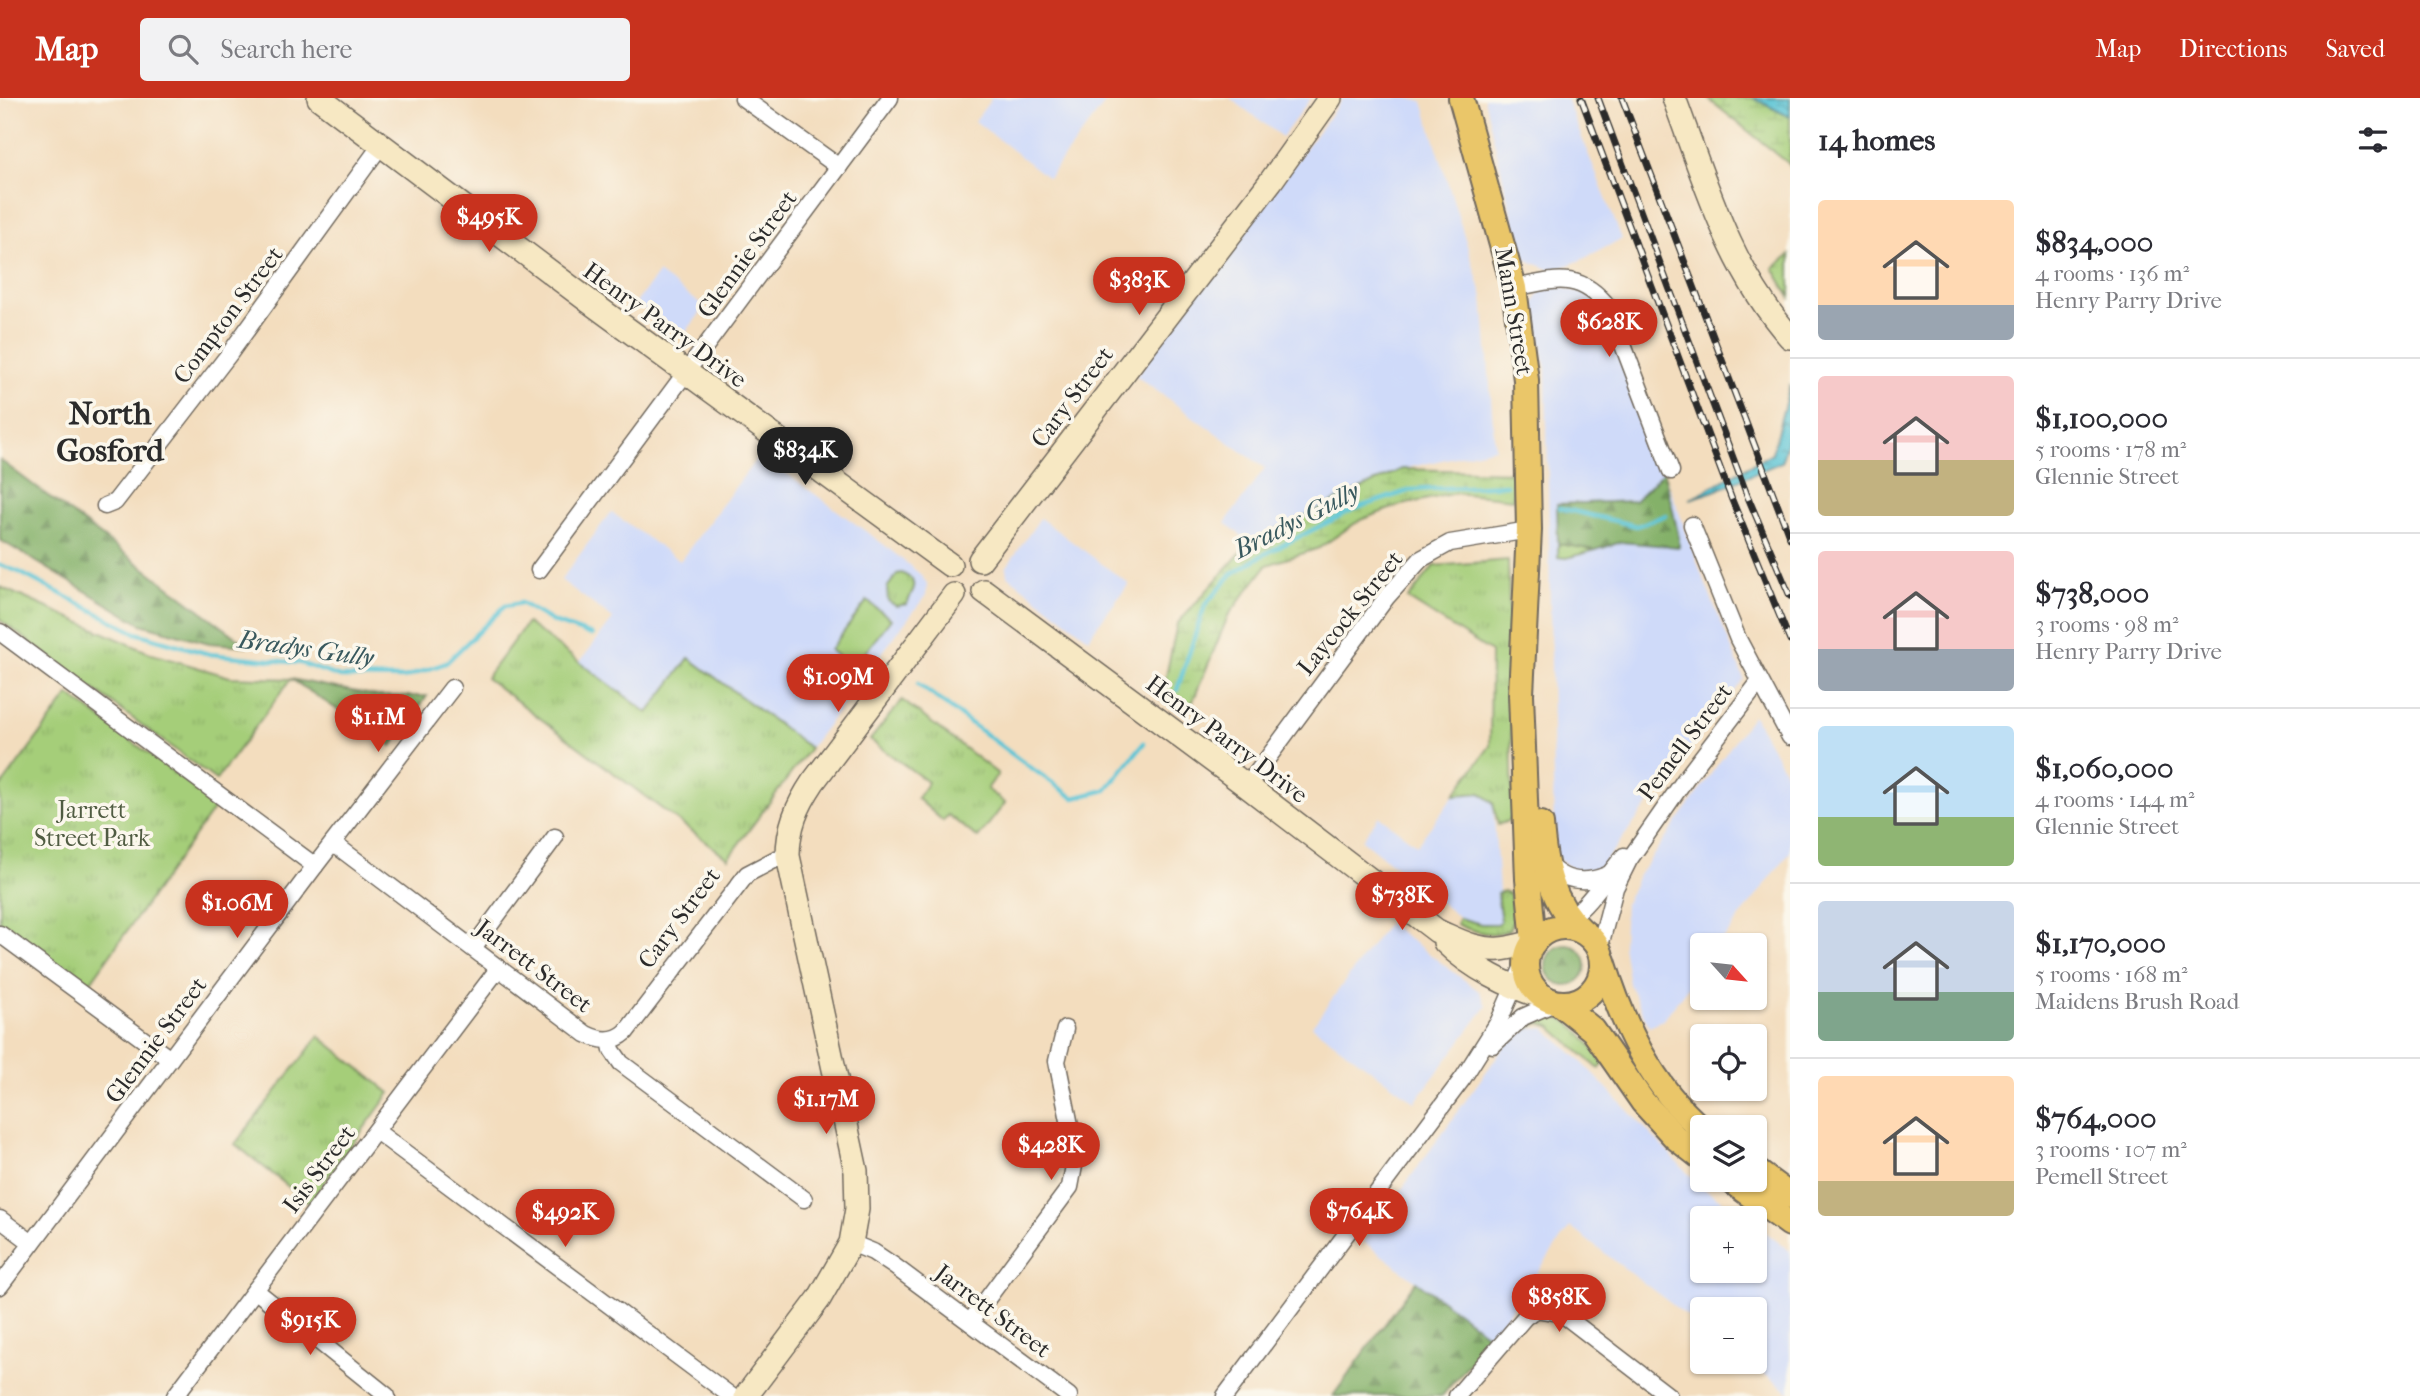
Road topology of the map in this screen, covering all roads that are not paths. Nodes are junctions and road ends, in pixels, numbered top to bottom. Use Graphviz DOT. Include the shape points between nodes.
graph roads {
  1 [pos="319,98"];
  2 [pos="743,98"];
  3 [pos="890,98"];
  4 [pos="1330,98"];
  5 [pos="1461,98"];
  6 [pos="1674,98"];
  7 [pos="381,145"];
  8 [pos="839,167"];
  9 [pos="1514,288"];
  10 [pos="1790,337"];
  11 [pos="687,373"];
  12 [pos="1671,471"];
  13 [pos="105,506"];
  14 [pos="1692,526"];
  15 [pos="1528,530"];
  16 [pos="980,560"];
  17 [pos="950,565"];
  18 [pos="539,570"];
  19 [pos="984,591"];
  20 [pos="954,595"];
  21 [pos="0,632"];
  22 [pos="1760,681"];
  23 [pos="452,688"];
  24 [pos="1790,737"];
  25 [pos="1247,786"];
  26 [pos="1648,832"];
  27 [pos="555,837"];
  28 [pos="333,843"];
  29 [pos="788,856"];
  30 [pos="1544,857"];
  31 [pos="315,866"];
  32 [pos="1607,875"];
  33 [pos="1569,926"];
  34 [pos="1437,931"];
  35 [pos="0,934"];
  36 [pos="473,948"];
  37 [pos="1531,948"];
  38 [pos="1600,952"];
  39 [pos="498,969"];
  40 [pos="1515,988"];
  41 [pos="1554,1001"];
  42 [pos="1065,1029"];
  43 [pos="610,1040"];
  44 [pos="170,1059"];
  45 [pos="1463,1078"];
  46 [pos="1690,1117"];
  47 [pos="376,1131"];
  48 [pos="1690,1149"];
  49 [pos="1767,1179"];
  50 [pos="1746,1192"];
  51 [pos="1790,1196"];
  52 [pos="804,1199"];
  53 [pos="0,1219"];
  54 [pos="1790,1224"];
  55 [pos="852,1242"];
  56 [pos="32,1243"];
  57 [pos="0,1286"];
  58 [pos="255,1290"];
  59 [pos="970,1322"];
  60 [pos="176,1396"];
  61 [pos="387,1396"];
  62 [pos="732,1396"];
  63 [pos="746,1396"];
  64 [pos="1069,1396"];
  65 [pos="1225,1396"];
  66 [pos="1457,1396"];
  67 [pos="1670,1396"];
  1 -- 7 [label="street, Henry Parry Drive"];
  2 -- 8 [label="street"];
  3 -- 8 [label="street, Glennie Street"];
  4 -- 16 [label="street, Cary Street"];
  5 -- 9 [label="main road, Mann Street"];
  6 -- 10 [label="street" via="1732,249 1754,290"];
  7 -- 11 [label="street, Henry Parry Drive"];
  7 -- 13 [label="street, Compton Street" via="230,353 115,502"];
  8 -- 11 [label="street, Glennie Street"];
  9 -- 12 [label="street" via="1569,279 1600,296 1609,308"];
  9 -- 15 [label="main road, Mann Street" via="1527,380"];
  11 -- 17 [label="street, Henry Parry Drive"];
  11 -- 18 [label="street, Glennie Street"];
  14 -- 22 [label="street"];
  15 -- 25 [label="street, Laycock Street" via="1450,543 1421,559 1386,598"];
  15 -- 30 [label="main road, Mann Street" via="1535,579"];
  15 -- 37 [label="main road, Mann Street" via="1521,694"];
  16 -- 17 [label="street" via="960,557"];
  16 -- 19 [label="street" via="989,578"];
  17 -- 20 [label="street" via="945,578"];
  19 -- 20 [label="street" via="966,599"];
  19 -- 25 [label="street, Henry Parry Drive"];
  20 -- 29 [label="street" via="801,800 788,837"];
  21 -- 31 [label="street"];
  22 -- 24 [label="street"];
  22 -- 26 [label="street, Pemell Street"];
  23 -- 28 [label="street, Glennie Street"];
  25 -- 34 [label="street, Henry Parry Drive"];
  26 -- 32 [label="street, Pemell Street"];
  26 -- 38 [label="street, Pemell Street" via="1615,888"];
  27 -- 36 [label="street"];
  28 -- 31 [label="street, Glennie Street"];
  28 -- 36 [label="street, Jarrett Street"];
  29 -- 43 [label="street, Cary Street" via="747,874 626,1032"];
  29 -- 55 [label="street" via="856,1171"];
  30 -- 32 [label="street" via="1556,872 1570,879 1590,881"];
  30 -- 33 [label="main road, Mann Street"];
  31 -- 44 [label="street, Glennie Street"];
  32 -- 33 [label="street, Pemell Street"];
  33 -- 37 [label="main road" via="1543,933"];
  33 -- 38 [label="main road" via="1590,937"];
  34 -- 37 [label="street, Henry Parry Drive" via="1487,949"];
  34 -- 40 [label="street, Henry Parry Drive" via="1459,956"];
  35 -- 44 [label="street"];
  36 -- 39 [label="street, Jarrett Street"];
  37 -- 40 [label="street"];
  37 -- 41 [label="main road" via="1528,978 1535,989"];
  38 -- 41 [label="main road" via="1601,972 1593,989 1578,1000"];
  38 -- 46 [label="main road" via="1626,1026 1664,1091"];
  39 -- 43 [label="street, Jarrett Street" via="586,1034"];
  39 -- 47 [label="street, Isis Street"];
  40 -- 41 [label="street, Henry Parry Drive"];
  40 -- 45 [label="street"];
  41 -- 45 [label="street" via="1515,1023"];
  41 -- 48 [label="main road" via="1592,1030 1643,1102"];
  42 -- 59 [label="street" via="1057,1061 1076,1156 1070,1187"];
  43 -- 52 [label="street, Jarrett Street" via="621,1063"];
  44 -- 56 [label="street, Glennie Street"];
  45 -- 65 [label="street"];
  47 -- 58 [label="street, Isis Street"];
  47 -- 62 [label="street"];
  49 -- 51 [label="main road"];
  50 -- 54 [label="main road"];
  53 -- 56 [label="street"];
  55 -- 59 [label="street, Jarrett Street" via="894,1266"];
  55 -- 63 [label="street" via="819,1299"];
  56 -- 57 [label="street, Glennie Street"];
  58 -- 60 [label="street, Isis Street"];
  58 -- 61 [label="street"];
  59 -- 64 [label="street, Jarrett Street"];
  66 -- 67 [label="street" via="1536,1309 1561,1313"];
}
